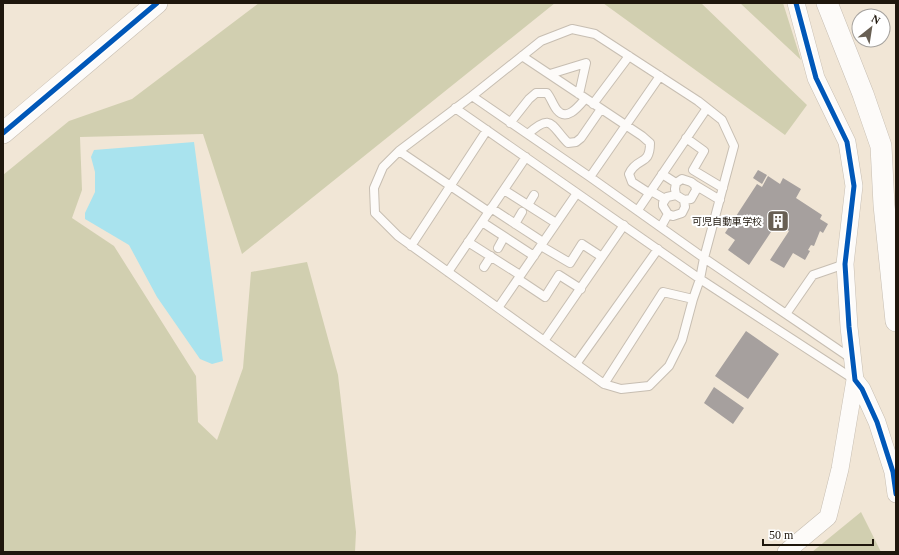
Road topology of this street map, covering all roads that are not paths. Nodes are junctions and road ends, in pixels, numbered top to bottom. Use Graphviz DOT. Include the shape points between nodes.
graph roads {
  1 [pos="157,3"];
  2 [pos="796,3"];
  3 [pos="827,3"];
  4 [pos="522,56"];
  5 [pos="629,56"];
  6 [pos="550,74"];
  7 [pos="660,76"];
  8 [pos="472,96"];
  9 [pos="582,97"];
  10 [pos="593,104"];
  11 [pos="455,108"];
  12 [pos="706,108"];
  13 [pos="601,109"];
  14 [pos="510,123"];
  15 [pos="626,126"];
  16 [pos="487,130"];
  17 [pos="3,133"];
  18 [pos="528,134"];
  19 [pos="686,138"];
  20 [pos="399,151"];
  21 [pos="526,158"];
  22 [pos="662,174"];
  23 [pos="590,177"];
  24 [pos="676,183"];
  25 [pos="695,185"];
  26 [pos="450,186"];
  27 [pos="723,188"];
  28 [pos="504,190"];
  29 [pos="650,192"];
  30 [pos="577,193"];
  31 [pos="676,195"];
  32 [pos="534,196"];
  33 [pos="664,200"];
  34 [pos="684,200"];
  35 [pos="720,200"];
  36 [pos="528,205"];
  37 [pos="490,210"];
  38 [pos="638,210"];
  39 [pos="522,212"];
  40 [pos="668,214"];
  41 [pos="482,222"];
  42 [pos="556,223"];
  43 [pos="515,224"];
  44 [pos="624,225"];
  45 [pos="660,227"];
  46 [pos="504,237"];
  47 [pos="468,242"];
  48 [pos="542,244"];
  49 [pos="411,246"];
  50 [pos="498,248"];
  51 [pos="658,249"];
  52 [pos="490,256"];
  53 [pos="534,256"];
  54 [pos="602,257"];
  55 [pos="704,258"];
  56 [pos="844,264"];
  57 [pos="484,267"];
  58 [pos="448,272"];
  59 [pos="519,277"];
  60 [pos="700,279"];
  61 [pos="580,289"];
  62 [pos="693,299"];
  63 [pos="498,308"];
  64 [pos="786,314"];
  65 [pos="896,321"];
  66 [pos="544,341"];
  67 [pos="853,360"];
  68 [pos="576,364"];
  69 [pos="855,380"];
  70 [pos="604,384"];
  71 [pos="896,494"];
  72 [pos="786,552"];
  1 -- 17 [label="street"];
  2 -- 56 [label="street" via="816,78 847,142 854,186"];
  3 -- 65 [label="street" via="881,146 884,205"];
  4 -- 5 [label="lane" via="541,41 572,29 595,34"];
  4 -- 6 [label="lane"];
  4 -- 8 [label="lane"];
  5 -- 7 [label="lane"];
  5 -- 10 [label="lane"];
  6 -- 9 [label="lane"];
  6 -- 9 [label="lane" via="586,63"];
  7 -- 12 [label="lane"];
  7 -- 15 [label="lane"];
  8 -- 11 [label="lane"];
  8 -- 14 [label="lane"];
  9 -- 10 [label="lane"];
  9 -- 14 [label="lane" via="574,112 566,114 558,111 547,93 536,93"];
  10 -- 13 [label="lane"];
  11 -- 16 [label="lane"];
  11 -- 20 [label="lane"];
  12 -- 19 [label="lane"];
  12 -- 27 [label="lane" via="722,120 734,146"];
  13 -- 15 [label="lane"];
  13 -- 18 [label="lane" via="576,142 568,143 557,128 549,123 540,124"];
  14 -- 18 [label="lane"];
  15 -- 23 [label="lane"];
  15 -- 29 [label="lane" via="650,143 650,152 646,159 632,167 629,174 632,182"];
  16 -- 21 [label="lane"];
  16 -- 26 [label="lane"];
  18 -- 23 [label="lane"];
  19 -- 22 [label="lane"];
  19 -- 27 [label="lane" via="704,151 693,170"];
  20 -- 26 [label="lane"];
  20 -- 49 [label="lane" via="383,167 374,188 375,213"];
  21 -- 28 [label="lane"];
  21 -- 30 [label="lane"];
  22 -- 24 [label="lane"];
  22 -- 29 [label="lane"];
  23 -- 38 [label="lane"];
  24 -- 25 [label="lane" via="686,179"];
  24 -- 31 [label="lane"];
  25 -- 34 [label="lane" via="696,190 691,199"];
  25 -- 35 [label="lane"];
  26 -- 37 [label="lane"];
  26 -- 49 [label="lane"];
  27 -- 35 [label="lane"];
  28 -- 36 [label="lane"];
  28 -- 37 [label="lane"];
  29 -- 33 [label="lane"];
  29 -- 38 [label="lane"];
  30 -- 42 [label="lane"];
  30 -- 44 [label="lane"];
  31 -- 33 [label="lane"];
  31 -- 34 [label="lane"];
  32 -- 36 [label="lane"];
  33 -- 40 [label="lane" via="662,203"];
  34 -- 40 [label="lane" via="682,214"];
  35 -- 55 [label="lane"];
  36 -- 42 [label="lane"];
  37 -- 41 [label="lane"];
  37 -- 43 [label="lane"];
  38 -- 45 [label="lane"];
  39 -- 43 [label="lane"];
  40 -- 45 [label="lane"];
  41 -- 46 [label="lane"];
  41 -- 47 [label="lane"];
  42 -- 48 [label="lane"];
  43 -- 48 [label="lane"];
  44 -- 51 [label="lane"];
  44 -- 54 [label="lane"];
  45 -- 55 [label="lane"];
  46 -- 50 [label="lane"];
  46 -- 53 [label="lane"];
  47 -- 52 [label="lane"];
  47 -- 58 [label="lane"];
  48 -- 53 [label="lane"];
  48 -- 54 [label="lane" via="570,263 582,244"];
  49 -- 58 [label="lane"];
  51 -- 60 [label="lane"];
  51 -- 68 [label="lane"];
  52 -- 57 [label="lane"];
  52 -- 59 [label="lane"];
  53 -- 59 [label="lane"];
  54 -- 61 [label="lane"];
  55 -- 60 [label="lane"];
  55 -- 64 [label="lane"];
  56 -- 64 [label="lane" via="813,275"];
  56 -- 67 [label="street"];
  58 -- 63 [label="lane"];
  59 -- 61 [label="lane" via="545,297 559,275"];
  59 -- 63 [label="lane"];
  60 -- 62 [label="lane"];
  60 -- 69 [label="lane"];
  61 -- 66 [label="lane"];
  62 -- 70 [label="lane" via="663,292"];
  62 -- 70 [label="lane" via="682,340 669,366 649,386 621,389"];
  63 -- 66 [label="lane"];
  64 -- 67 [label="lane"];
  66 -- 68 [label="lane"];
  67 -- 69 [label="street"];
  68 -- 70 [label="lane"];
  69 -- 71 [label="street" via="862,389 877,422 893,472"];
  69 -- 72 [label="street" via="840,469 828,517"];
}
